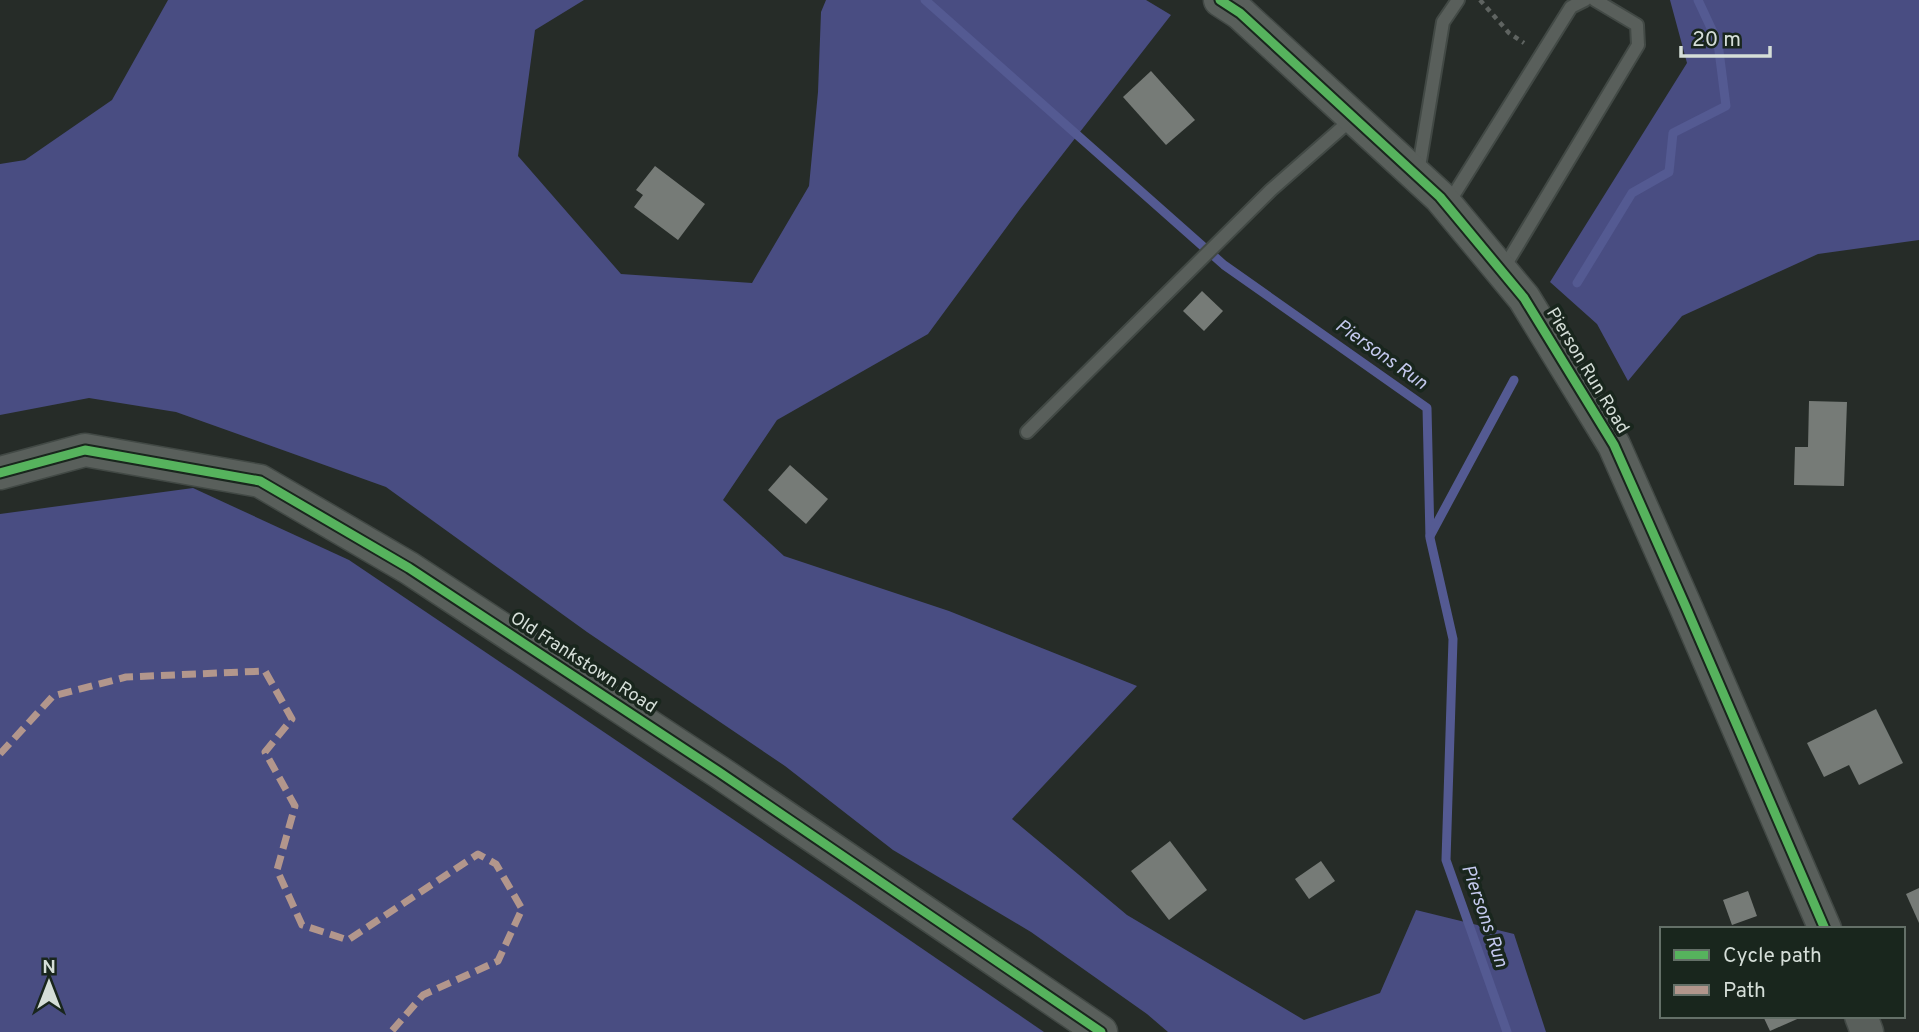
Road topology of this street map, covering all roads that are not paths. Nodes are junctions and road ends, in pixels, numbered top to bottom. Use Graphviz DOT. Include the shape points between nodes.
graph roads {
  1 [pos="1220,0"];
  2 [pos="1458,0"];
  3 [pos="1585,0"];
  4 [pos="1595,0"];
  5 [pos="1353,117"];
  6 [pos="1418,177"];
  7 [pos="1447,206"];
  8 [pos="1502,271"];
  9 [pos="1027,432"];
  10 [pos="0,474"];
  11 [pos="1824,927"];
  12 [pos="1101,1032"];
  1 -- 5 [label="street, Pierson Run Road"];
  2 -- 6 [label="lane" via="1443,22"];
  3 -- 7 [label="lane" via="1571,7"];
  4 -- 8 [label="lane" via="1637,25 1638,45"];
  5 -- 6 [label="street, Pierson Run Road"];
  5 -- 9 [label="lane" via="1271,190"];
  6 -- 7 [label="street, Pierson Run Road"];
  7 -- 8 [label="street, Pierson Run Road"];
  8 -- 11 [label="street, Pierson Run Road" via="1524,298 1614,445"];
  10 -- 12 [label="street, Old Frankstown Road" via="85,450 260,481 443,590"];
}
